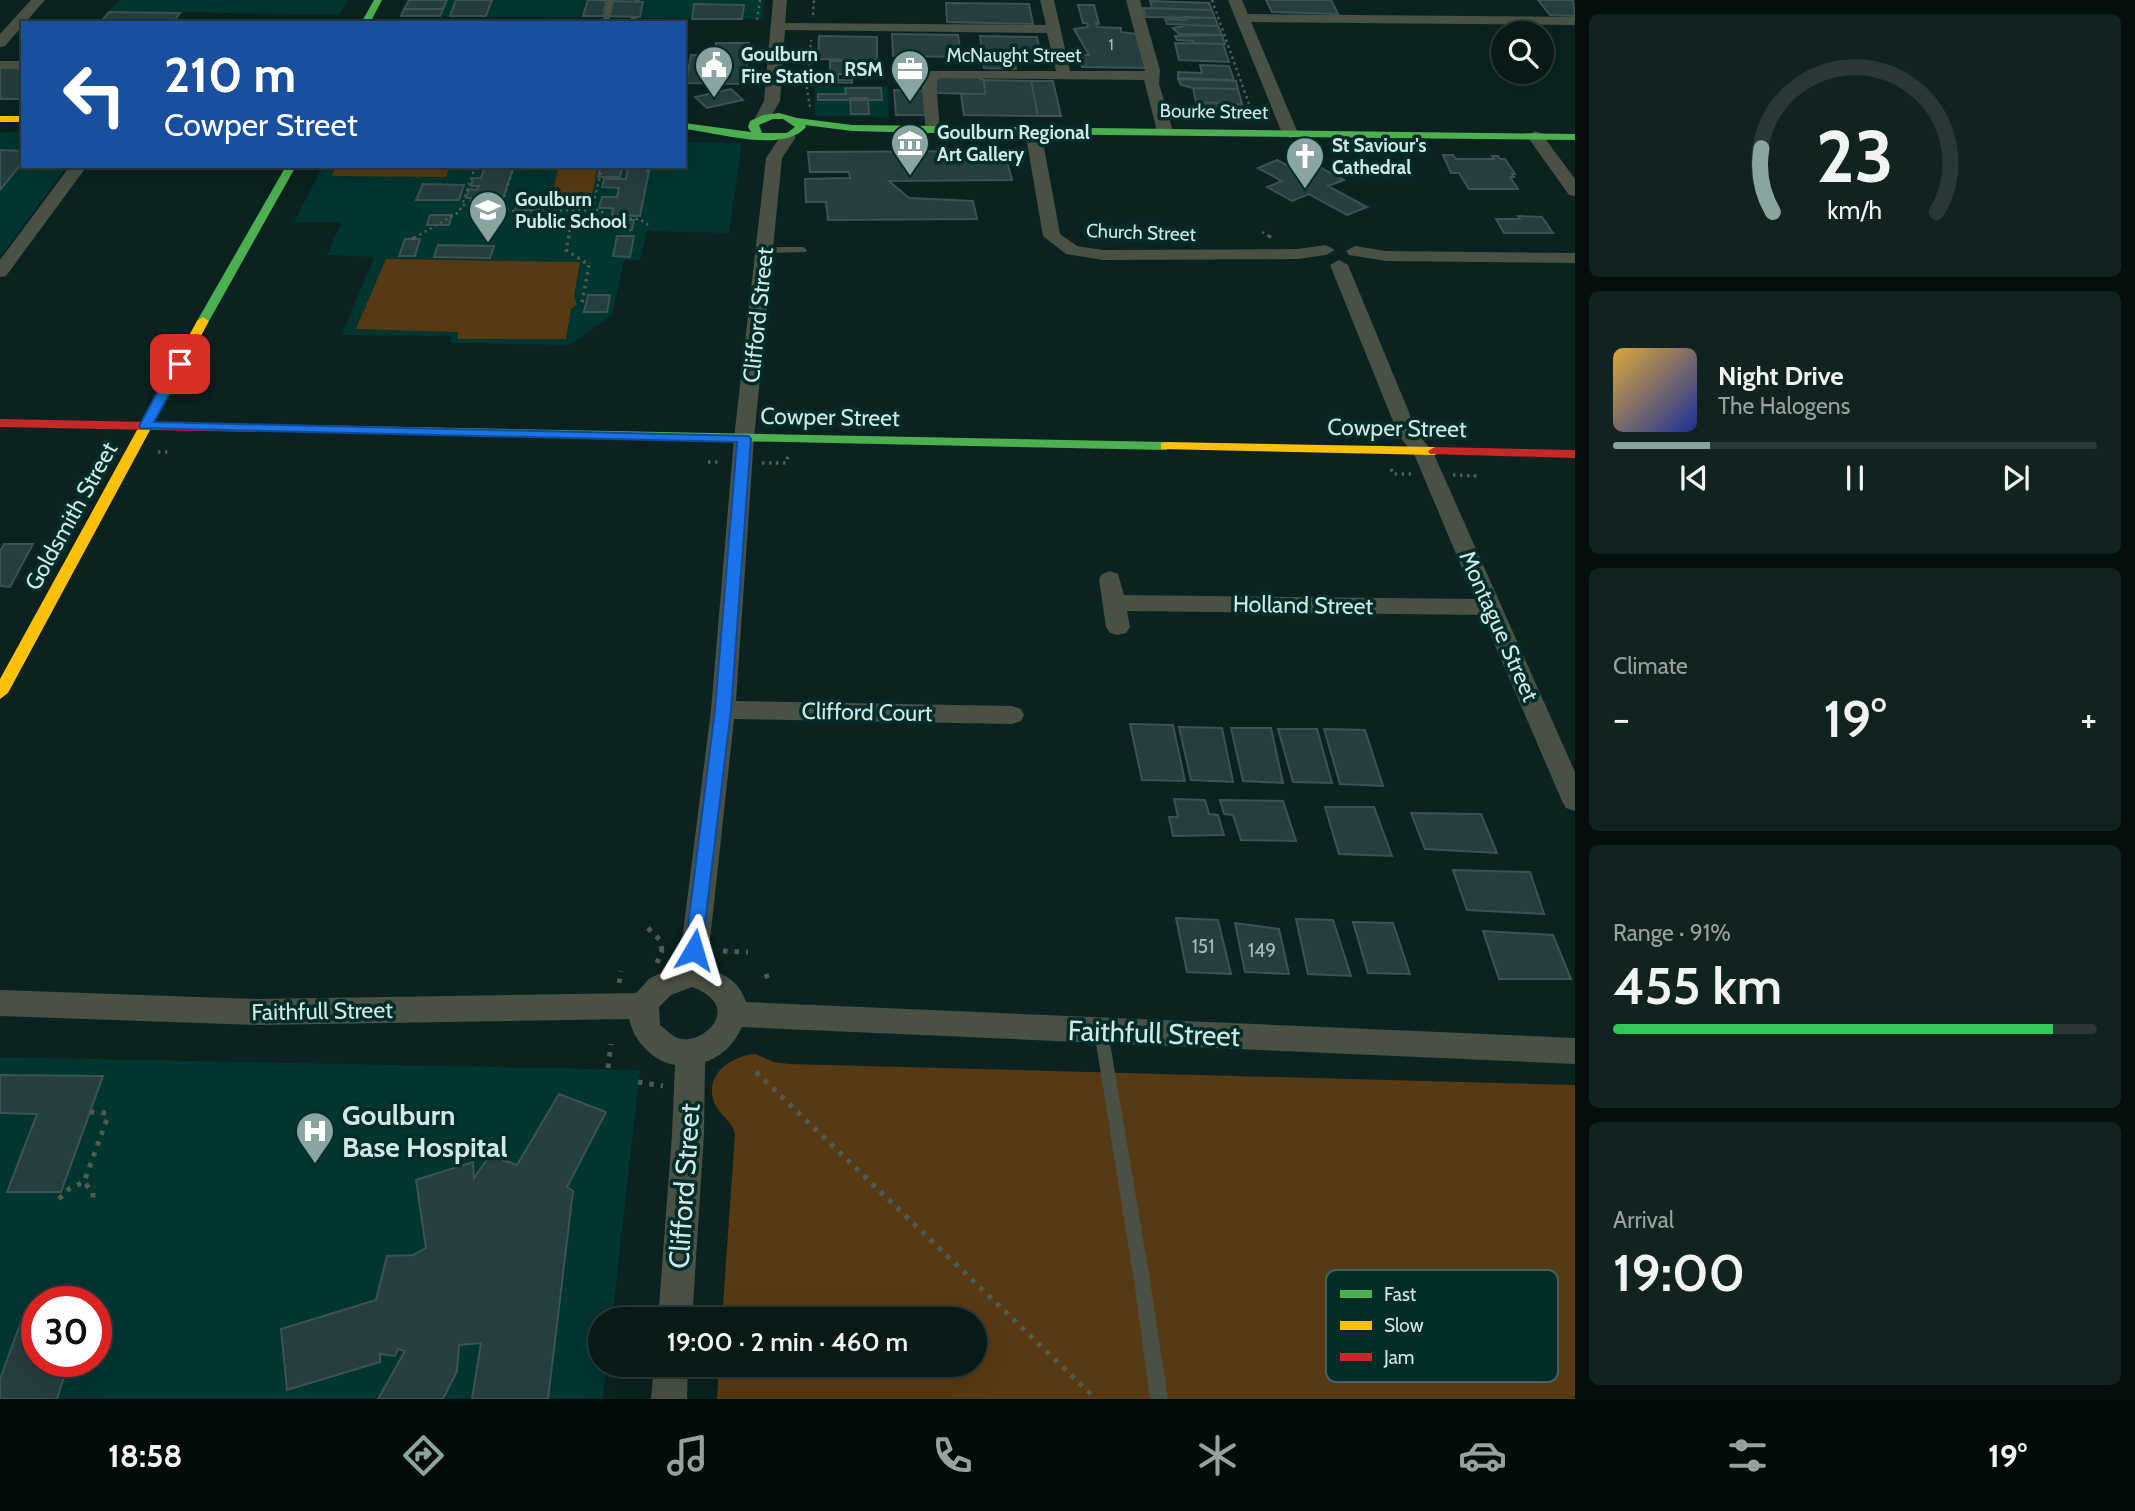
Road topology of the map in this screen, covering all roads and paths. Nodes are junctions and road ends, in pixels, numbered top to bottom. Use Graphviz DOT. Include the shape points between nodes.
graph roads {
  1 [pos="38,0"];
  2 [pos="378,0"];
  3 [pos="611,0"];
  4 [pos="760,0"];
  5 [pos="780,0"];
  6 [pos="791,0"];
  7 [pos="814,0"];
  8 [pos="1048,0"];
  9 [pos="1133,0"];
  10 [pos="1212,0"];
  11 [pos="1235,0"];
  12 [pos="813,18"];
  13 [pos="757,20"];
  14 [pos="366,21"];
  15 [pos="606,21"];
  16 [pos="1575,22"];
  17 [pos="1246,24"];
  18 [pos="1054,29"];
  19 [pos="784,31"];
  20 [pos="1491,33"];
  21 [pos="811,34"];
  22 [pos="1554,34"];
  23 [pos="1575,34"];
  24 [pos="0,43"];
  25 [pos="0,65"];
  26 [pos="21,65"];
  27 [pos="1065,75"];
  28 [pos="1153,76"];
  29 [pos="0,113"];
  30 [pos="21,113"];
  31 [pos="1254,118"];
  32 [pos="0,119"];
  33 [pos="21,119"];
  34 [pos="797,125"];
  35 [pos="686,126"];
  36 [pos="759,127"];
  37 [pos="932,130"];
  38 [pos="1034,131"];
  39 [pos="1165,131"];
  40 [pos="1290,132"];
  41 [pos="1535,136"];
  42 [pos="1575,137"];
  43 [pos="774,158"];
  44 [pos="78,168"];
  45 [pos="475,168"];
  46 [pos="513,168"];
  47 [pos="602,168"];
  48 [pos="287,170"];
  49 [pos="1575,191"];
  50 [pos="462,205"];
  51 [pos="501,206"];
  52 [pos="574,210"];
  53 [pos="592,210"];
  54 [pos="650,226"];
  55 [pos="412,239"];
  56 [pos="766,250"];
  57 [pos="803,250"];
  58 [pos="1344,258"];
  59 [pos="1575,258"];
  60 [pos="0,272"];
  61 [pos="582,303"];
  62 [pos="0,423"];
  63 [pos="146,426"];
  64 [pos="744,439"];
  65 [pos="1575,454"];
  66 [pos="762,463"];
  67 [pos="786,463"];
  68 [pos="1419,463"];
  69 [pos="1393,474"];
  70 [pos="1449,475"];
  71 [pos="1475,476"];
  72 [pos="1110,579"];
  73 [pos="1114,603"];
  74 [pos="1492,607"];
  75 [pos="1118,627"];
  76 [pos="0,693"];
  77 [pos="723,710"];
  78 [pos="1012,715"];
  79 [pos="1575,801"];
  80 [pos="648,928"];
  81 [pos="662,950"];
  82 [pos="723,951"];
  83 [pos="748,952"];
  84 [pos="621,971"];
  85 [pos="766,974"];
  86 [pos="692,975"];
  87 [pos="620,983"];
  88 [pos="769,983"];
  89 [pos="0,1003"];
  90 [pos="645,1006"];
  91 [pos="733,1014"];
  92 [pos="1101,1031"];
  93 [pos="611,1044"];
  94 [pos="1575,1051"];
  95 [pos="690,1053"];
  96 [pos="608,1068"];
  97 [pos="756,1072"];
  98 [pos="638,1082"];
  99 [pos="663,1086"];
  100 [pos="90,1112"];
  101 [pos="84,1182"];
  102 [pos="59,1199"];
  103 [pos="93,1200"];
  104 [pos="676,1307"];
  105 [pos="670,1377"];
  106 [pos="669,1399"];
  107 [pos="1096,1399"];
  108 [pos="1159,1399"];
  1 -- 24 [label="street"];
  2 -- 14 [label="main road"];
  3 -- 15 [label="lane"];
  4 -- 13 [label="path"];
  5 -- 19 [label="street"];
  6 -- 19 [label="street"];
  7 -- 12 [label="path"];
  8 -- 18 [label="street"];
  9 -- 28 [label="street"];
  10 -- 31 [label="path"];
  11 -- 17 [label="street"];
  16 -- 17 [label="street"];
  17 -- 20 [label="street"];
  17 -- 40 [label="street"];
  18 -- 19 [label="street"];
  18 -- 27 [label="street"];
  19 -- 34 [label="street" via="785,104"];
  19 -- 36 [label="street" via="772,101"];
  21 -- 34 [label="path" via="810,92"];
  22 -- 23 [label="street"];
  25 -- 26 [label="street"];
  27 -- 28 [label="street, McNaught Street"];
  27 -- 37 [label="street, McNaught Street" via="934,74 928,80"];
  28 -- 39 [label="street" via="1151,84"];
  29 -- 30 [label="main road"];
  32 -- 33 [label="main road"];
  34 -- 36 [label="main road" via="778,116"];
  34 -- 36 [label="main road" via="776,138"];
  34 -- 37 [label="main road, Bourke Street"];
  34 -- 43 [label="street, Clifford Street"];
  35 -- 36 [label="main road"];
  36 -- 43 [label="street"];
  37 -- 38 [label="main road, Bourke Street"];
  38 -- 39 [label="main road, Bourke Street"];
  38 -- 58 [label="street, Church Street" via="1052,236 1072,250"];
  39 -- 40 [label="main road, Bourke Street"];
  40 -- 41 [label="main road, Bourke Street"];
  41 -- 42 [label="main road, Bourke Street"];
  41 -- 49 [label="street"];
  43 -- 56 [label="street, Clifford Street"];
  44 -- 60 [label="street"];
  45 -- 50 [label="path"];
  46 -- 51 [label="path"];
  47 -- 53 [label="path"];
  48 -- 63 [label="main road, Goldsmith Street"];
  50 -- 51 [label="path"];
  50 -- 55 [label="path" via="459,212"];
  51 -- 52 [label="path" via="511,211"];
  52 -- 53 [label="path"];
  52 -- 61 [label="path" via="566,250 589,265"];
  53 -- 54 [label="path" via="612,218 639,219"];
  56 -- 57 [label="lane"];
  56 -- 64 [label="street, Clifford Street"];
  58 -- 59 [label="street, Church Street"];
  58 -- 68 [label="street, Montague Street" via="1385,358"];
  62 -- 63 [label="main road, Cowper Street"];
  63 -- 64 [label="main road, Cowper Street"];
  63 -- 76 [label="main road, Goldsmith Street"];
  64 -- 68 [label="main road, Cowper Street"];
  64 -- 77 [label="street, Clifford Street"];
  65 -- 68 [label="main road, Cowper Street"];
  66 -- 67 [label="path"];
  68 -- 69 [label="path"];
  68 -- 74 [label="street, Montague Street"];
  70 -- 71 [label="path"];
  72 -- 73 [label="street"];
  73 -- 74 [label="street, Holland Street"];
  73 -- 75 [label="street"];
  74 -- 79 [label="street, Montague Street"];
  77 -- 78 [label="street, Clifford Court"];
  77 -- 86 [label="street, Clifford Street"];
  80 -- 81 [label="path" via="660,940"];
  82 -- 83 [label="path"];
  84 -- 87 [label="path"];
  85 -- 88 [label="path"];
  86 -- 90 [label="street" via="657,987"];
  86 -- 91 [label="street" via="706,977 726,991"];
  89 -- 90 [label="street, Faithfull Street" via="259,1012"];
  90 -- 95 [label="street" via="643,1018 654,1040"];
  91 -- 92 [label="street, Faithfull Street"];
  91 -- 95 [label="street" via="725,1035"];
  92 -- 94 [label="street, Faithfull Street"];
  92 -- 108 [label="lane"];
  93 -- 96 [label="path"];
  95 -- 104 [label="street, Clifford Street"];
  97 -- 107 [label="path"];
  98 -- 99 [label="path"];
  100 -- 101 [label="path" via="106,1112 107,1119"];
  101 -- 102 [label="path"];
  101 -- 103 [label="path"];
  105 -- 106 [label="street"];
}
